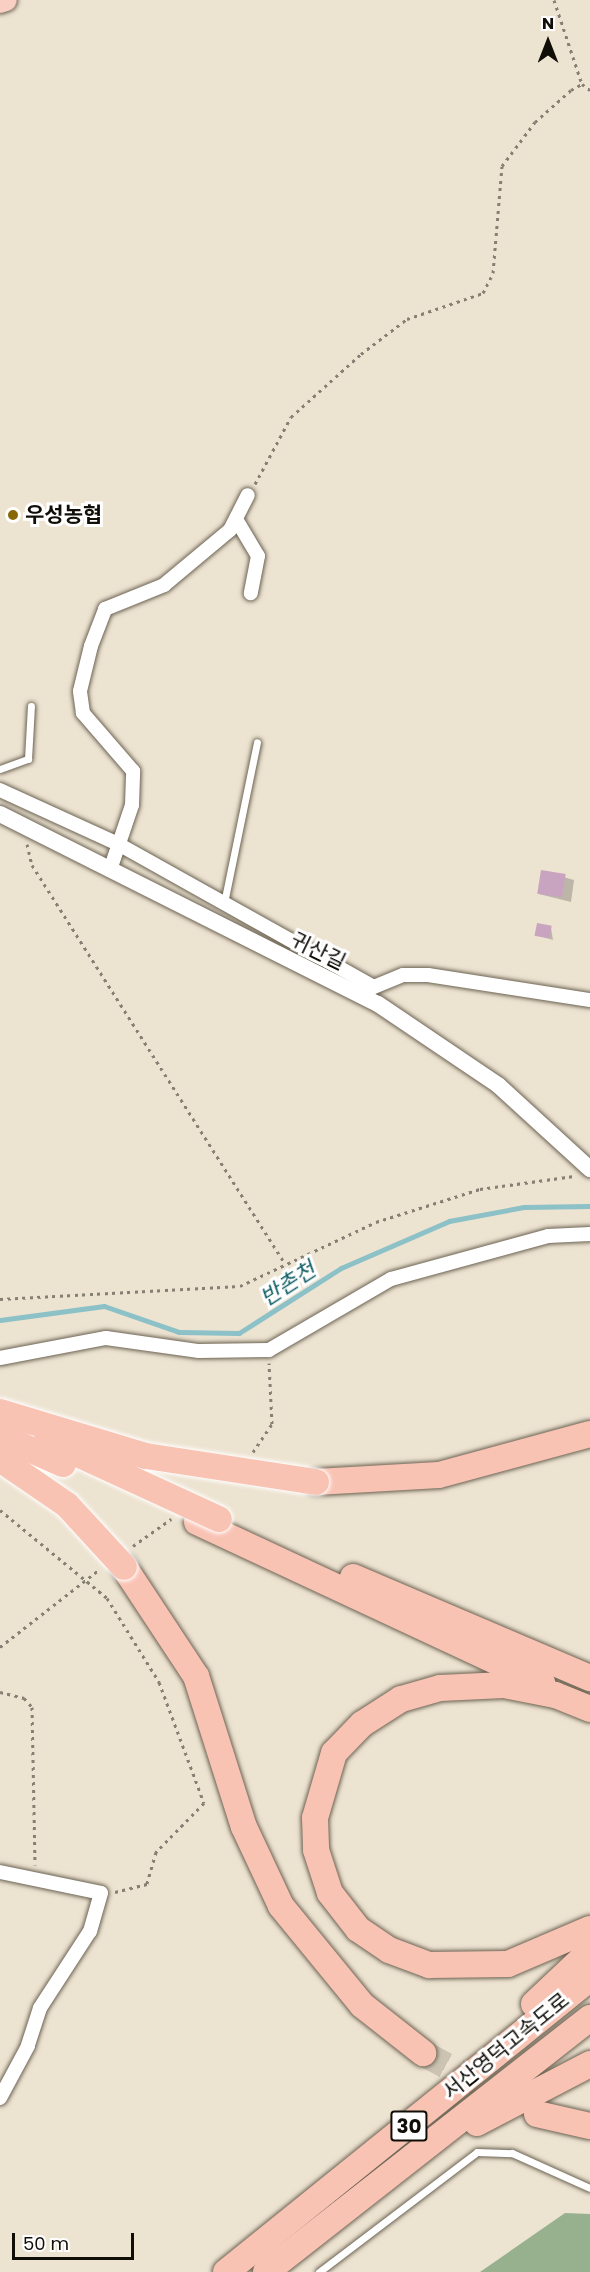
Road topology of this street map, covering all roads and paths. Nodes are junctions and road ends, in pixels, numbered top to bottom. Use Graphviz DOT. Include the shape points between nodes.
graph roads {
  1 [pos="6,0"];
  2 [pos="554,0"];
  3 [pos="0,2"];
  4 [pos="582,84"];
  5 [pos="590,90"];
  6 [pos="248,495"];
  7 [pos="236,519"];
  8 [pos="251,593"];
  9 [pos="31,706"];
  10 [pos="257,742"];
  11 [pos="0,769"];
  12 [pos="0,789"];
  13 [pos="0,814"];
  14 [pos="26,826"];
  15 [pos="120,845"];
  16 [pos="110,870"];
  17 [pos="225,903"];
  18 [pos="365,990"];
  19 [pos="590,1000"];
  20 [pos="587,1171"];
  21 [pos="590,1234"];
  22 [pos="285,1263"];
  23 [pos="0,1299"];
  24 [pos="0,1358"];
  25 [pos="0,1412"];
  26 [pos="0,1418"];
  27 [pos="590,1434"];
  28 [pos="0,1436"];
  29 [pos="0,1459"];
  30 [pos="0,1510"];
  31 [pos="208,1521"];
  32 [pos="590,1678"];
  33 [pos="0,1692"];
  34 [pos="590,1707"];
  35 [pos="0,1872"];
  36 [pos="36,1879"];
  37 [pos="101,1893"];
  38 [pos="590,1929"];
  39 [pos="590,1951"];
  40 [pos="590,1978"];
  41 [pos="590,2018"];
  42 [pos="423,2053"];
  43 [pos="590,2064"];
  44 [pos="0,2098"];
  45 [pos="537,2114"];
  46 [pos="590,2126"];
  47 [pos="381,2149"];
  48 [pos="590,2188"];
  49 [pos="354,2203"];
  50 [pos="226,2272"];
  51 [pos="266,2272"];
  52 [pos="319,2272"];
  1 -- 3 [label="highway"];
  2 -- 4 [label="path"];
  4 -- 5 [label="path"];
  4 -- 6 [label="path" via="535,122 502,166 493,273 483,293 407,319 361,354 291,417"];
  6 -- 7 [label="street"];
  7 -- 8 [label="street" via="258,556"];
  7 -- 15 [label="street" via="164,585 105,609 91,646 80,692 82,713 134,771 132,805"];
  9 -- 11 [label="lane" via="28,759"];
  10 -- 17 [label="lane"];
  12 -- 15 [label="street"];
  13 -- 14 [label="street, 귀산길"];
  14 -- 16 [label="street, 귀산길"];
  14 -- 22 [label="path" via="32,865"];
  15 -- 16 [label="street"];
  15 -- 17 [label="street"];
  16 -- 18 [label="street, 귀산길"];
  17 -- 18 [label="street"];
  18 -- 19 [label="street" via="403,975 428,975"];
  18 -- 20 [label="street, 귀산길" via="498,1085"];
  20 -- 22 [label="path" via="480,1189 376,1222"];
  21 -- 24 [label="street" via="548,1236 392,1279 269,1350 199,1351 106,1338"];
  22 -- 23 [label="path" via="240,1286 209,1291"];
  25 -- 27 [label="highway, bridge" via="146,1456 316,1482 439,1474"];
  26 -- 31 [label="highway, bridge"];
  28 -- 31 [label="highway, bridge"];
  29 -- 42 [label="highway, bridge" via="67,1505 124,1568 196,1676 244,1827 281,1906 362,2005"];
  30 -- 37 [label="path" via="107,1598 159,1682 204,1803 156,1852 147,1884"];
  31 -- 32 [label="highway"];
  31 -- 34 [label="highway"];
  33 -- 36 [label="path" via="24,1698 32,1707"];
  34 -- 38 [label="highway" via="504,1685 440,1688 401,1699 362,1724 334,1753 315,1818 316,1850 330,1893 358,1929 389,1950 429,1965 508,1964"];
  35 -- 36 [label="street"];
  36 -- 37 [label="street"];
  37 -- 44 [label="street" via="90,1931 40,2008 28,2046"];
  39 -- 47 [label="highway"];
  40 -- 47 [label="highway, 서산영덕고속도로 / 30"];
  41 -- 49 [label="highway, 서산영덕고속도로 / 30"];
  43 -- 49 [label="highway" via="461,2132"];
  45 -- 46 [label="highway"];
  47 -- 50 [label="highway, 서산영덕고속도로 / 30"];
  48 -- 52 [label="lane" via="512,2153 477,2152"];
  49 -- 51 [label="highway, 서산영덕고속도로 / 30"];
}
